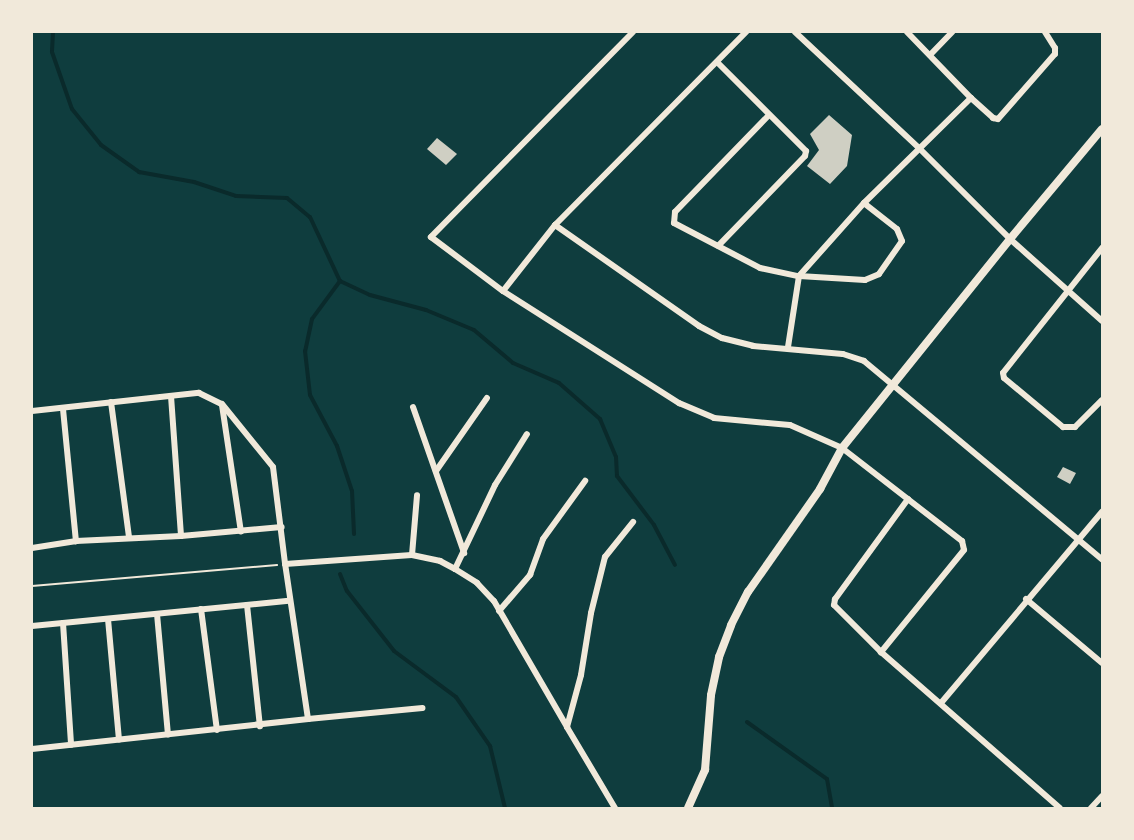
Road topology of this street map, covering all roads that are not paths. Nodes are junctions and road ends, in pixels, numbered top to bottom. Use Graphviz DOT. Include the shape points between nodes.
graph roads {
  1 [pos="633,32"];
  2 [pos="746,32"];
  3 [pos="795,32"];
  4 [pos="907,32"];
  5 [pos="952,32"];
  6 [pos="1045,32"];
  7 [pos="930,55"];
  8 [pos="717,62"];
  9 [pos="971,98"];
  10 [pos="770,115"];
  11 [pos="1102,129"];
  12 [pos="919,148"];
  13 [pos="864,203"];
  14 [pos="555,225"];
  15 [pos="1010,239"];
  16 [pos="718,246"];
  17 [pos="1102,248"];
  18 [pos="799,276"];
  19 [pos="503,291"];
  20 [pos="1069,292"];
  21 [pos="1102,321"];
  22 [pos="788,348"];
  23 [pos="891,385"];
  24 [pos="171,396"];
  25 [pos="487,398"];
  26 [pos="1102,400"];
  27 [pos="111,402"];
  28 [pos="222,405"];
  29 [pos="413,406"];
  30 [pos="63,409"];
  31 [pos="32,411"];
  32 [pos="527,434"];
  33 [pos="842,448"];
  34 [pos="436,471"];
  35 [pos="585,481"];
  36 [pos="417,495"];
  37 [pos="908,499"];
  38 [pos="1102,512"];
  39 [pos="633,522"];
  40 [pos="282,527"];
  41 [pos="240,532"];
  42 [pos="181,536"];
  43 [pos="129,537"];
  44 [pos="1078,538"];
  45 [pos="76,541"];
  46 [pos="32,548"];
  47 [pos="464,553"];
  48 [pos="412,555"];
  49 [pos="1102,559"];
  50 [pos="285,564"];
  51 [pos="456,569"];
  52 [pos="1026,600"];
  53 [pos="290,601"];
  54 [pos="247,605"];
  55 [pos="201,609"];
  56 [pos="499,611"];
  57 [pos="157,614"];
  58 [pos="108,619"];
  59 [pos="63,623"];
  60 [pos="32,626"];
  61 [pos="881,652"];
  62 [pos="1102,663"];
  63 [pos="941,703"];
  64 [pos="422,708"];
  65 [pos="308,719"];
  66 [pos="260,726"];
  67 [pos="567,727"];
  68 [pos="217,730"];
  69 [pos="168,735"];
  70 [pos="119,740"];
  71 [pos="71,745"];
  72 [pos="32,749"];
  73 [pos="1102,796"];
  74 [pos="615,808"];
  75 [pos="688,808"];
  76 [pos="1060,808"];
  77 [pos="1091,808"];
  1 -- 19 [label="street" via="431,237"];
  2 -- 8 [label="street"];
  3 -- 12 [label="street"];
  4 -- 7 [label="street"];
  5 -- 7 [label="street"];
  6 -- 9 [label="street" via="1055,54 1001,118 993,118"];
  7 -- 9 [label="street"];
  8 -- 10 [label="street"];
  8 -- 14 [label="street"];
  9 -- 12 [label="street"];
  10 -- 16 [label="street" via="804,147 805,156"];
  10 -- 16 [label="street" via="675,212 674,223"];
  11 -- 15 [label="street"];
  12 -- 13 [label="street"];
  12 -- 15 [label="street"];
  13 -- 18 [label="street"];
  13 -- 18 [label="street" via="901,234 898,248 879,274 865,280"];
  14 -- 19 [label="street"];
  14 -- 22 [label="street" via="707,330 739,343"];
  15 -- 20 [label="street"];
  15 -- 23 [label="street"];
  16 -- 18 [label="street" via="746,263"];
  17 -- 20 [label="street"];
  18 -- 22 [label="street"];
  19 -- 33 [label="street" via="679,404 714,418 790,425"];
  20 -- 21 [label="street"];
  20 -- 26 [label="street" via="1005,368 1004,378 1063,427 1076,427"];
  22 -- 23 [label="street" via="854,356"];
  23 -- 33 [label="street"];
  23 -- 44 [label="street"];
  24 -- 27 [label="street"];
  24 -- 28 [label="street" via="200,393"];
  24 -- 42 [label="street"];
  25 -- 34 [label="street"];
  27 -- 30 [label="street"];
  27 -- 43 [label="street"];
  28 -- 40 [label="street" via="273,466"];
  28 -- 41 [label="street"];
  29 -- 34 [label="street"];
  30 -- 31 [label="street"];
  30 -- 45 [label="street"];
  32 -- 47 [label="street" via="495,485"];
  33 -- 37 [label="street"];
  33 -- 75 [label="street" via="820,489 748,592 731,624 711,695 705,770"];
  34 -- 47 [label="street"];
  35 -- 56 [label="street" via="543,539 530,574"];
  36 -- 48 [label="street"];
  37 -- 61 [label="street" via="833,602"];
  37 -- 61 [label="street" via="962,541 964,550"];
  38 -- 44 [label="street"];
  39 -- 67 [label="street" via="605,557"];
  40 -- 41 [label="street"];
  40 -- 50 [label="street"];
  41 -- 42 [label="street"];
  42 -- 43 [label="street"];
  43 -- 45 [label="street"];
  44 -- 49 [label="street"];
  44 -- 52 [label="street"];
  45 -- 46 [label="street"];
  47 -- 51 [label="street"];
  48 -- 50 [label="street"];
  48 -- 51 [label="street"];
  50 -- 53 [label="street"];
  51 -- 56 [label="street" via="486,591"];
  52 -- 62 [label="street"];
  52 -- 63 [label="street"];
  53 -- 54 [label="street"];
  53 -- 65 [label="street"];
  54 -- 55 [label="street"];
  54 -- 66 [label="street"];
  55 -- 57 [label="street"];
  55 -- 68 [label="street"];
  56 -- 67 [label="street"];
  57 -- 58 [label="street"];
  57 -- 69 [label="street"];
  58 -- 59 [label="street"];
  58 -- 70 [label="street"];
  59 -- 60 [label="street"];
  59 -- 71 [label="street"];
  61 -- 63 [label="street"];
  63 -- 76 [label="street"];
  64 -- 65 [label="street"];
  65 -- 66 [label="street"];
  66 -- 68 [label="street"];
  67 -- 74 [label="street"];
  68 -- 69 [label="street"];
  69 -- 70 [label="street"];
  70 -- 71 [label="street"];
  71 -- 72 [label="street"];
  73 -- 77 [label="street"];
}
